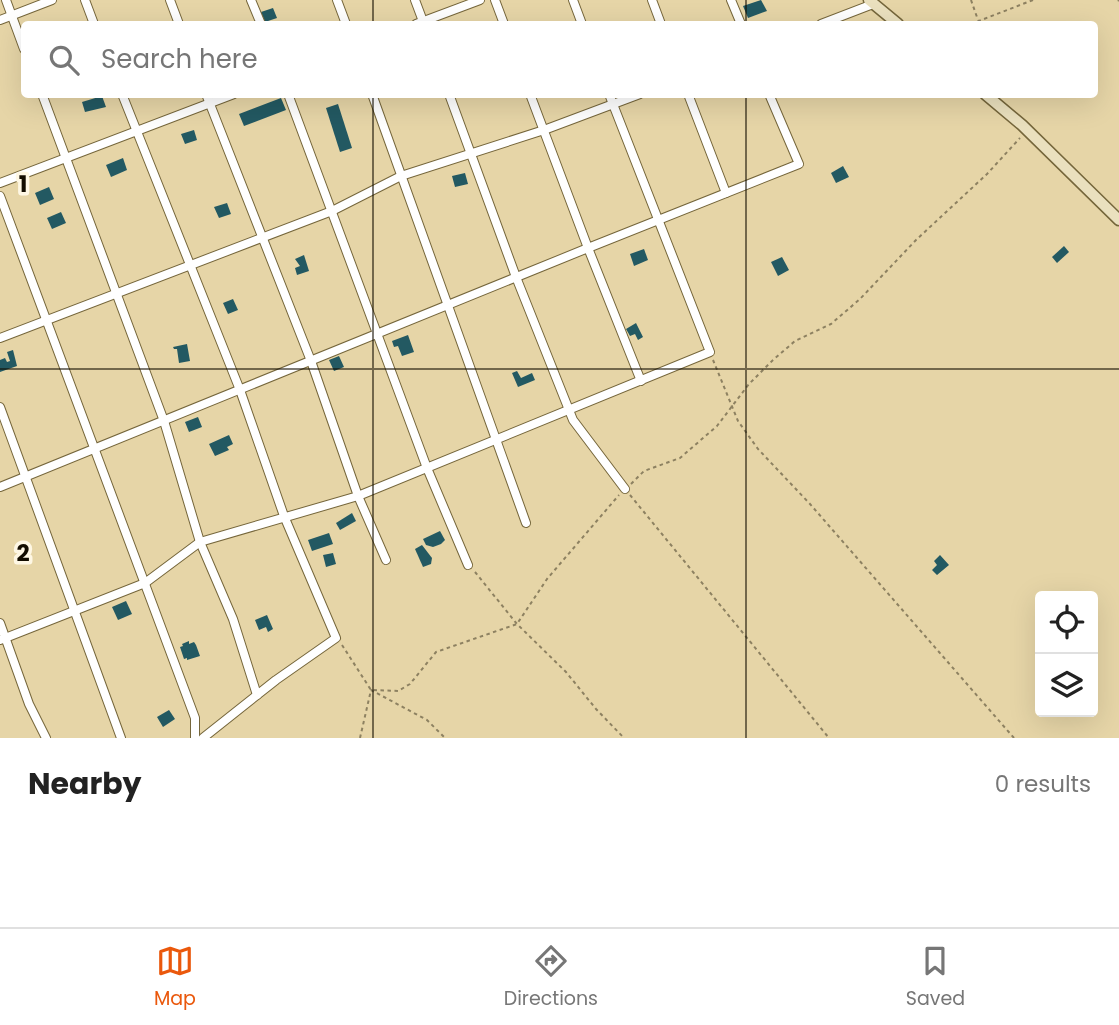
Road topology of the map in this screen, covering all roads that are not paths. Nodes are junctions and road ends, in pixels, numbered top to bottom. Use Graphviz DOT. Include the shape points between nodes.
graph roads {
  1 [pos="6,0"];
  2 [pos="52,0"];
  3 [pos="85,0"];
  4 [pos="170,0"];
  5 [pos="251,0"];
  6 [pos="337,0"];
  7 [pos="415,0"];
  8 [pos="480,0"];
  9 [pos="495,0"];
  10 [pos="573,0"];
  11 [pos="652,0"];
  12 [pos="731,0"];
  13 [pos="871,2"];
  14 [pos="12,16"];
  15 [pos="0,20"];
  16 [pos="93,21"];
  17 [pos="178,21"];
  18 [pos="260,21"];
  19 [pos="345,21"];
  20 [pos="420,21"];
  21 [pos="428,21"];
  22 [pos="503,21"];
  23 [pos="581,21"];
  24 [pos="660,21"];
  25 [pos="740,21"];
  26 [pos="828,21"];
  27 [pos="894,21"];
  28 [pos="21,41"];
  29 [pos="44,98"];
  30 [pos="124,98"];
  31 [pos="207,98"];
  32 [pos="224,98"];
  33 [pos="290,98"];
  34 [pos="373,98"];
  35 [pos="450,98"];
  36 [pos="532,98"];
  37 [pos="610,98"];
  38 [pos="630,98"];
  39 [pos="690,98"];
  40 [pos="771,98"];
  41 [pos="990,98"];
  42 [pos="209,104"];
  43 [pos="613,105"];
  44 [pos="544,130"];
  45 [pos="137,132"];
  46 [pos="470,155"];
  47 [pos="66,158"];
  48 [pos="401,176"];
  49 [pos="0,183"];
  50 [pos="726,193"];
  51 [pos="0,196"];
  52 [pos="332,211"];
  53 [pos="658,220"];
  54 [pos="1119,220"];
  55 [pos="261,238"];
  56 [pos="588,247"];
  57 [pos="190,265"];
  58 [pos="516,277"];
  59 [pos="116,294"];
  60 [pos="449,304"];
  61 [pos="46,321"];
  62 [pos="378,333"];
  63 [pos="0,338"];
  64 [pos="311,360"];
  65 [pos="641,381"];
  66 [pos="240,390"];
  67 [pos="0,407"];
  68 [pos="569,410"];
  69 [pos="164,421"];
  70 [pos="496,439"];
  71 [pos="93,448"];
  72 [pos="427,468"];
  73 [pos="25,477"];
  74 [pos="0,487"];
  75 [pos="625,489"];
  76 [pos="358,496"];
  77 [pos="285,516"];
  78 [pos="526,523"];
  79 [pos="200,542"];
  80 [pos="386,560"];
  81 [pos="468,565"];
  82 [pos="145,583"];
  83 [pos="75,612"];
  84 [pos="0,622"];
  85 [pos="3,639"];
  86 [pos="257,695"];
  87 [pos="46,738"];
  88 [pos="121,738"];
  89 [pos="195,738"];
  90 [pos="203,738"];
  1 -- 14 [label="street"];
  2 -- 14 [label="street"];
  3 -- 16 [label="street"];
  4 -- 17 [label="street"];
  5 -- 18 [label="street"];
  6 -- 19 [label="street"];
  7 -- 20 [label="street"];
  8 -- 21 [label="street"];
  9 -- 22 [label="street"];
  10 -- 23 [label="street"];
  11 -- 24 [label="street"];
  12 -- 25 [label="street"];
  13 -- 26 [label="street"];
  13 -- 27 [label="street"];
  14 -- 15 [label="street"];
  14 -- 28 [label="street"];
  29 -- 47 [label="street"];
  30 -- 45 [label="street"];
  31 -- 42 [label="street"];
  32 -- 42 [label="street"];
  33 -- 52 [label="street"];
  34 -- 48 [label="street"];
  35 -- 46 [label="street"];
  36 -- 44 [label="street"];
  37 -- 43 [label="street"];
  38 -- 43 [label="street"];
  39 -- 50 [label="street"];
  40 -- 50 [label="street" via="799,164"];
  41 -- 54 [label="street"];
  42 -- 45 [label="street"];
  42 -- 55 [label="street"];
  43 -- 44 [label="street"];
  43 -- 53 [label="street"];
  44 -- 46 [label="street"];
  44 -- 56 [label="street"];
  45 -- 47 [label="street"];
  45 -- 57 [label="street"];
  46 -- 48 [label="street"];
  46 -- 58 [label="street"];
  47 -- 49 [label="street"];
  47 -- 59 [label="street"];
  48 -- 52 [label="street"];
  48 -- 60 [label="street"];
  50 -- 53 [label="street"];
  51 -- 61 [label="street"];
  52 -- 55 [label="street"];
  52 -- 62 [label="street"];
  53 -- 56 [label="street"];
  53 -- 65 [label="street" via="710,352"];
  55 -- 57 [label="street"];
  55 -- 64 [label="street"];
  56 -- 58 [label="street"];
  56 -- 65 [label="street"];
  57 -- 59 [label="street"];
  57 -- 66 [label="street"];
  58 -- 60 [label="street"];
  58 -- 68 [label="street"];
  59 -- 61 [label="street"];
  59 -- 69 [label="street"];
  60 -- 62 [label="street"];
  60 -- 70 [label="street"];
  61 -- 63 [label="street"];
  61 -- 71 [label="street"];
  62 -- 64 [label="street"];
  62 -- 72 [label="street"];
  64 -- 66 [label="street"];
  64 -- 76 [label="street"];
  65 -- 68 [label="street"];
  66 -- 69 [label="street"];
  66 -- 77 [label="street"];
  67 -- 73 [label="street"];
  68 -- 70 [label="street"];
  68 -- 75 [label="street"];
  69 -- 71 [label="street"];
  69 -- 79 [label="street"];
  70 -- 72 [label="street"];
  70 -- 78 [label="street"];
  71 -- 73 [label="street"];
  71 -- 82 [label="street"];
  72 -- 76 [label="street"];
  72 -- 81 [label="street"];
  73 -- 74 [label="street"];
  73 -- 83 [label="street"];
  76 -- 77 [label="street"];
  76 -- 80 [label="street"];
  77 -- 79 [label="street"];
  77 -- 86 [label="street" via="336,638"];
  79 -- 82 [label="street"];
  79 -- 86 [label="street" via="233,619"];
  82 -- 83 [label="street"];
  82 -- 89 [label="street" via="195,718"];
  83 -- 85 [label="street"];
  83 -- 88 [label="street"];
  84 -- 85 [label="street"];
  85 -- 87 [label="street"];
  86 -- 90 [label="street"];
}
